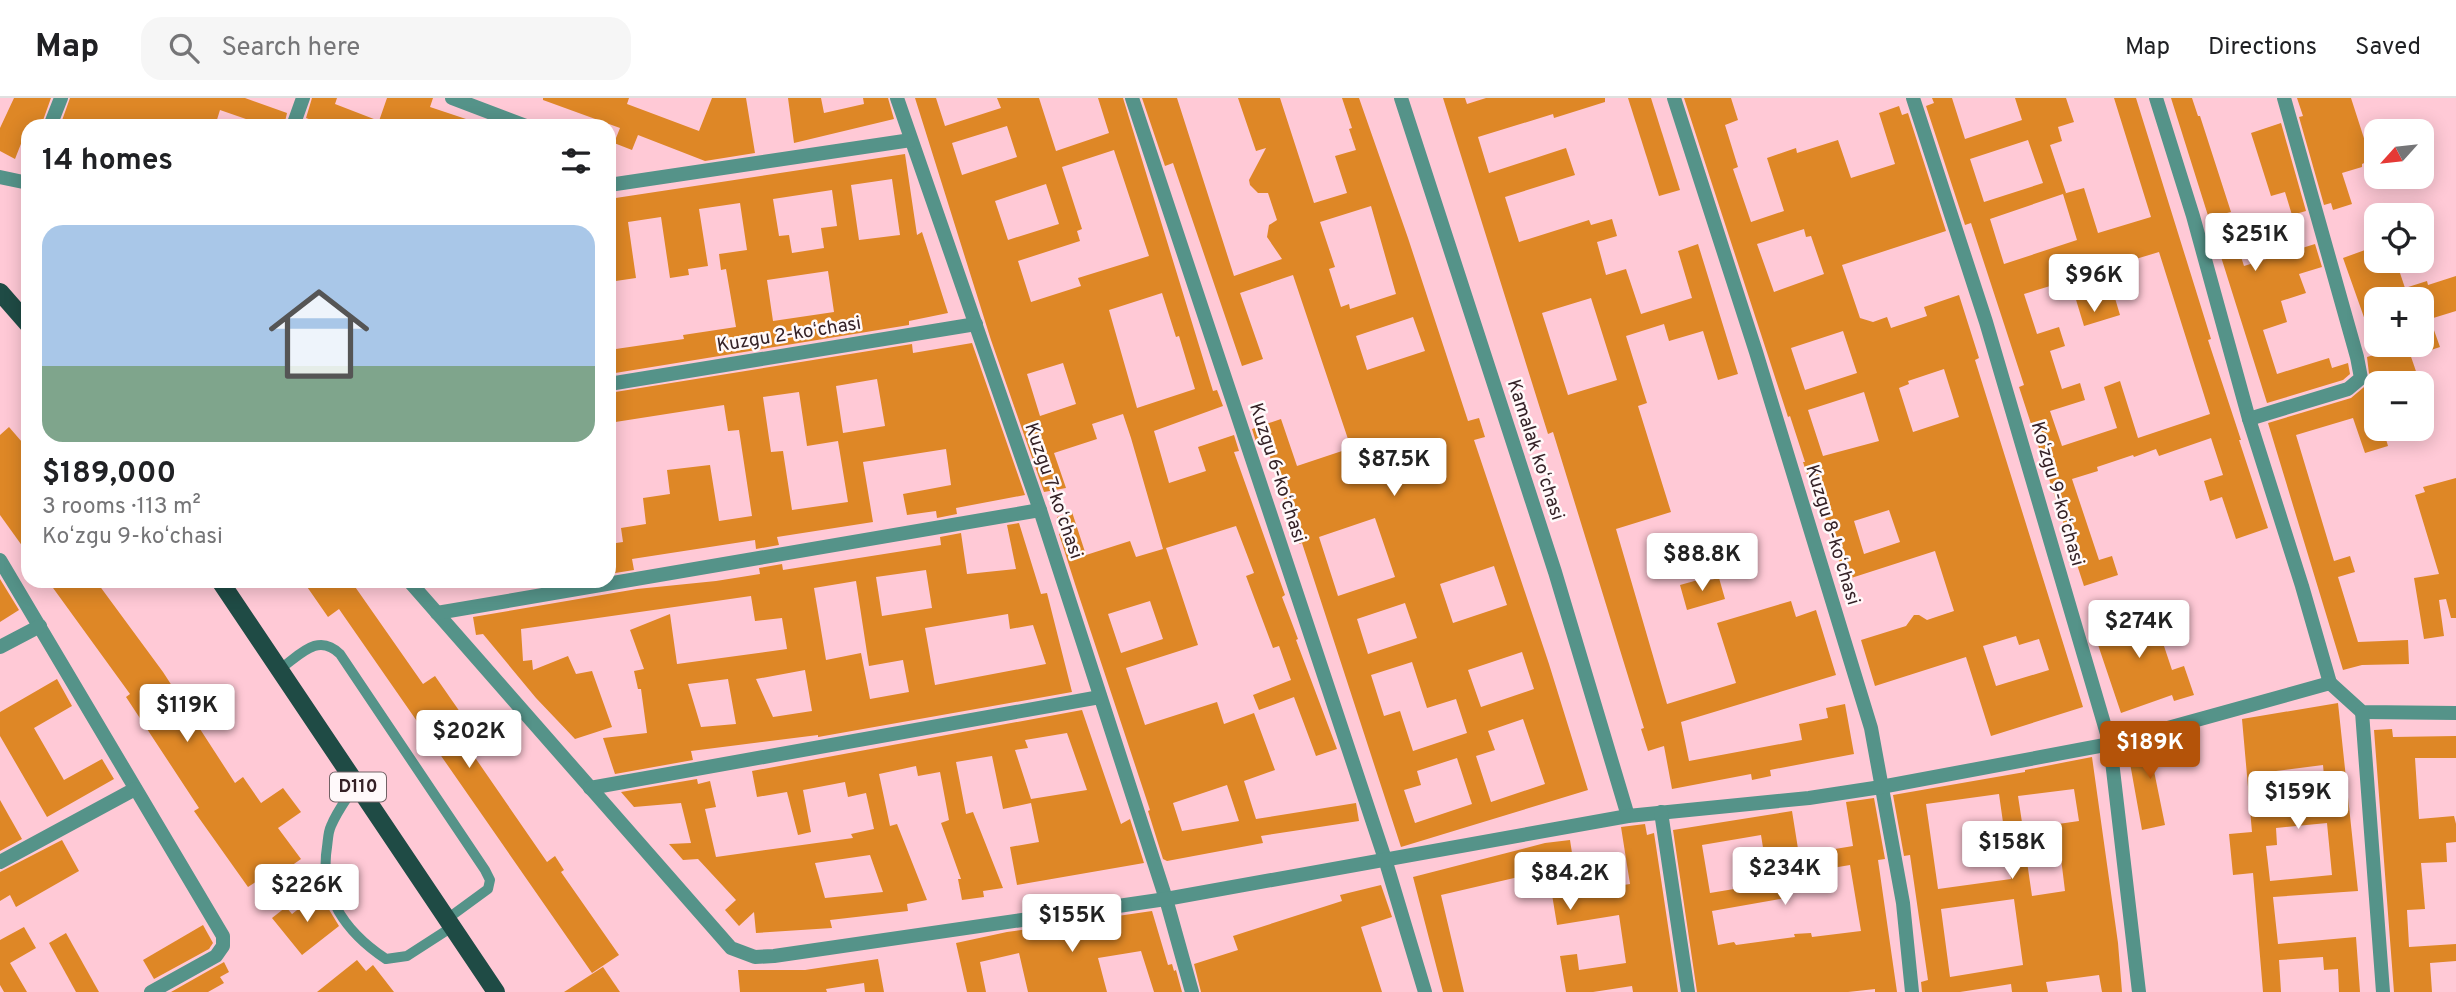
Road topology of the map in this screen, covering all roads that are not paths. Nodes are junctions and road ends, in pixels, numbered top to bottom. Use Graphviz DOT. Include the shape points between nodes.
graph roads {
  1 [pos="61,98"];
  2 [pos="303,98"];
  3 [pos="452,98"];
  4 [pos="897,98"];
  5 [pos="1132,98"];
  6 [pos="1401,98"];
  7 [pos="1674,98"];
  8 [pos="1913,98"];
  9 [pos="2156,98"];
  10 [pos="2284,98"];
  11 [pos="53,119"];
  12 [pos="296,119"];
  13 [pos="508,119"];
  14 [pos="911,140"];
  15 [pos="0,177"];
  16 [pos="21,182"];
  17 [pos="616,184"];
  18 [pos="0,292"];
  19 [pos="21,316"];
  20 [pos="976,324"];
  21 [pos="616,383"];
  22 [pos="2249,419"];
  23 [pos="1040,510"];
  24 [pos="0,560"];
  25 [pos="616,582"];
  26 [pos="225,588"];
  27 [pos="416,588"];
  28 [pos="583,588"];
  29 [pos="437,613"];
  30 [pos="40,626"];
  31 [pos="0,647"];
  32 [pos="279,669"];
  33 [pos="2330,683"];
  34 [pos="1100,698"];
  35 [pos="2362,712"];
  36 [pos="2456,713"];
  37 [pos="2110,744"];
  38 [pos="356,784"];
  39 [pos="1881,787"];
  40 [pos="590,788"];
  41 [pos="135,789"];
  42 [pos="1661,812"];
  43 [pos="1628,816"];
  44 [pos="1385,859"];
  45 [pos="0,862"];
  46 [pos="1166,899"];
  47 [pos="449,923"];
  48 [pos="151,992"];
  49 [pos="496,992"];
  50 [pos="1192,992"];
  51 [pos="1424,992"];
  52 [pos="1688,992"];
  53 [pos="1912,992"];
  54 [pos="2139,992"];
  55 [pos="2383,992"];
  1 -- 11 [label="street"];
  2 -- 12 [label="street"];
  3 -- 13 [label="street"];
  4 -- 14 [label="street, Kuzgu 7-koʻchasi"];
  5 -- 44 [label="street, Kuzgu 6-koʻchasi"];
  6 -- 43 [label="street, Kamalak koʻchasi" via="1555,572"];
  7 -- 39 [label="street, Kuzgu 8-koʻchasi" via="1871,728"];
  8 -- 37 [label="street, Koʻzgu 9-koʻchasi" via="1990,335"];
  9 -- 22 [label="street"];
  10 -- 22 [label="street" via="2361,378 2348,389"];
  14 -- 17 [label="street"];
  14 -- 20 [label="street, Kuzgu 7-koʻchasi"];
  15 -- 16 [label="street"];
  18 -- 19 [label="main road"];
  20 -- 21 [label="street, Kuzgu 2-koʻchasi"];
  20 -- 23 [label="street, Kuzgu 7-koʻchasi"];
  22 -- 33 [label="street"];
  23 -- 25 [label="street"];
  23 -- 34 [label="street, Kuzgu 7-koʻchasi"];
  24 -- 30 [label="street"];
  26 -- 32 [label="main road, D110"];
  27 -- 29 [label="street"];
  28 -- 29 [label="street"];
  29 -- 40 [label="street"];
  30 -- 31 [label="street"];
  30 -- 41 [label="street"];
  32 -- 38 [label="main road, D110"];
  32 -- 47 [label="lane" via="314,646 331,646 485,870 488,889"];
  33 -- 35 [label="street"];
  33 -- 37 [label="street"];
  34 -- 40 [label="street"];
  34 -- 46 [label="street, Kuzgu 7-koʻchasi"];
  35 -- 36 [label="street"];
  35 -- 55 [label="street"];
  37 -- 39 [label="street"];
  37 -- 54 [label="street, Koʻzgu 9-koʻchasi"];
  38 -- 47 [label="main road, D110"];
  38 -- 47 [label="lane" via="330,827 324,864 328,891 344,919 365,945 386,959 407,956"];
  39 -- 42 [label="street"];
  39 -- 53 [label="street, Kuzgu 8-koʻchasi" via="1903,903"];
  40 -- 46 [label="street" via="731,948 755,957"];
  41 -- 45 [label="street"];
  41 -- 48 [label="street" via="223,936 216,956"];
  42 -- 43 [label="street"];
  42 -- 52 [label="street"];
  43 -- 44 [label="street"];
  44 -- 46 [label="street"];
  44 -- 51 [label="street, Kuzgu 6-koʻchasi"];
  46 -- 50 [label="street, Kuzgu 7-koʻchasi"];
  47 -- 49 [label="main road, D110"];
}
